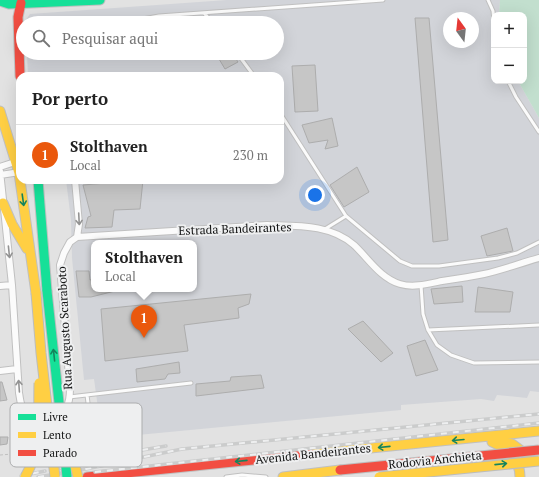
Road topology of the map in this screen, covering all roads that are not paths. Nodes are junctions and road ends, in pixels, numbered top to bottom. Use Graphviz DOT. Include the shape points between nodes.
graph roads {
  1 [pos="94,0"];
  2 [pos="100,0"];
  3 [pos="383,0"];
  4 [pos="488,0"];
  5 [pos="0,2"];
  6 [pos="20,4"];
  7 [pos="493,12"];
  8 [pos="204,13"];
  9 [pos="18,16"];
  10 [pos="159,16"];
  11 [pos="207,16"];
  12 [pos="20,60"];
  13 [pos="242,60"];
  14 [pos="20,72"];
  15 [pos="251,72"];
  16 [pos="510,84"];
  17 [pos="0,111"];
  18 [pos="284,119"];
  19 [pos="539,132"];
  20 [pos="16,155"];
  21 [pos="16,162"];
  22 [pos="0,167"];
  23 [pos="0,171"];
  24 [pos="16,173"];
  25 [pos="0,175"];
  26 [pos="21,184"];
  27 [pos="38,184"];
  28 [pos="75,184"];
  29 [pos="3,203"];
  30 [pos="346,216"];
  31 [pos="325,230"];
  32 [pos="77,237"];
  33 [pos="539,242"];
  34 [pos="539,258"];
  35 [pos="31,259"];
  36 [pos="12,285"];
  37 [pos="421,285"];
  38 [pos="0,286"];
  39 [pos="539,325"];
  40 [pos="428,330"];
  41 [pos="41,353"];
  42 [pos="539,362"];
  43 [pos="17,369"];
  44 [pos="0,371"];
  45 [pos="191,383"];
  46 [pos="87,395"];
  47 [pos="69,397"];
  48 [pos="22,403"];
  49 [pos="38,403"];
  50 [pos="47,403"];
  51 [pos="59,403"];
  52 [pos="67,403"];
  53 [pos="88,403"];
  54 [pos="539,432"];
  55 [pos="479,438"];
  56 [pos="539,450"];
  57 [pos="539,461"];
  58 [pos="539,464"];
  59 [pos="30,467"];
  60 [pos="54,467"];
  61 [pos="66,467"];
  62 [pos="75,467"];
  63 [pos="25,477"];
  64 [pos="55,477"];
  65 [pos="67,477"];
  66 [pos="78,477"];
  67 [pos="87,477"];
  68 [pos="226,477"];
  69 [pos="266,477"];
  70 [pos="283,477"];
  71 [pos="379,477"];
  72 [pos="520,477"];
  1 -- 2 [label="main road"];
  1 -- 6 [label="main road"];
  3 -- 8 [label="lane"];
  4 -- 7 [label="lane"];
  5 -- 6 [label="main road"];
  6 -- 9 [label="main road"];
  8 -- 10 [label="lane"];
  8 -- 11 [label="lane"];
  12 -- 14 [label="main road"];
  13 -- 15 [label="lane"];
  16 -- 19 [label="lane"];
  17 -- 20 [label="main road"];
  18 -- 30 [label="lane"];
  21 -- 22 [label="street"];
  23 -- 25 [label="street, Rua Augusto Scaraboto"];
  24 -- 25 [label="street"];
  25 -- 29 [label="street, Rua Augusto Scaraboto"];
  26 -- 35 [label="main road, one-way"];
  51 -- 27 [label="main road, Rua Augusto Scaraboto, one-way, bridge"];
  28 -- 32 [label="street, one-way" via="79,224"];
  29 -- 35 [label="main road"];
  29 -- 36 [label="street, Rua Augusto Scaraboto, one-way"];
  30 -- 31 [label="lane"];
  30 -- 33 [label="lane" via="400,261 412,266 438,266 498,258 517,253"];
  31 -- 32 [label="street, Estrada Bandeirantes" via="267,225"];
  31 -- 37 [label="street, Estrada Bandeirantes" via="342,236 353,244 388,279 408,286"];
  32 -- 47 [label="street, Rua Augusto Scaraboto" via="70,242 60,265 66,322"];
  34 -- 37 [label="street, Estrada Bandeirantes" via="485,274"];
  35 -- 41 [label="main road, bridge"];
  36 -- 38 [label="street"];
  36 -- 43 [label="street, Rua Augusto Scaraboto"];
  37 -- 40 [label="lane" via="423,314"];
  39 -- 40 [label="lane"];
  40 -- 42 [label="lane" via="437,345 451,355 474,363"];
  41 -- 49 [label="main road, bridge"];
  41 -- 50 [label="main road, bridge"];
  43 -- 44 [label="street"];
  48 -- 43 [label="street, Rua Augusto Scaraboto, one-way"];
  45 -- 46 [label="lane"];
  46 -- 47 [label="lane"];
  46 -- 53 [label="lane"];
  47 -- 52 [label="street, Rua Augusto Scaraboto, one-way"];
  54 -- 55 [label="main road, Avenida Bandeirantes"];
  55 -- 58 [label="main road" via="510,443"];
  55 -- 67 [label="main road, Avenida Bandeirantes, one-way"];
  55 -- 72 [label="main road" via="507,449 519,464"];
  56 -- 70 [label="main road, Rodovia Anchieta, bridge"];
  71 -- 57 [label="main road, Rodovia Anchieta, one-way, bridge"];
  59 -- 63 [label="main road, bridge"];
  60 -- 64 [label="main road, bridge"];
  61 -- 65 [label="main road, bridge"];
  62 -- 66 [label="main road, bridge"];
  68 -- 69 [label="lane"];
}
